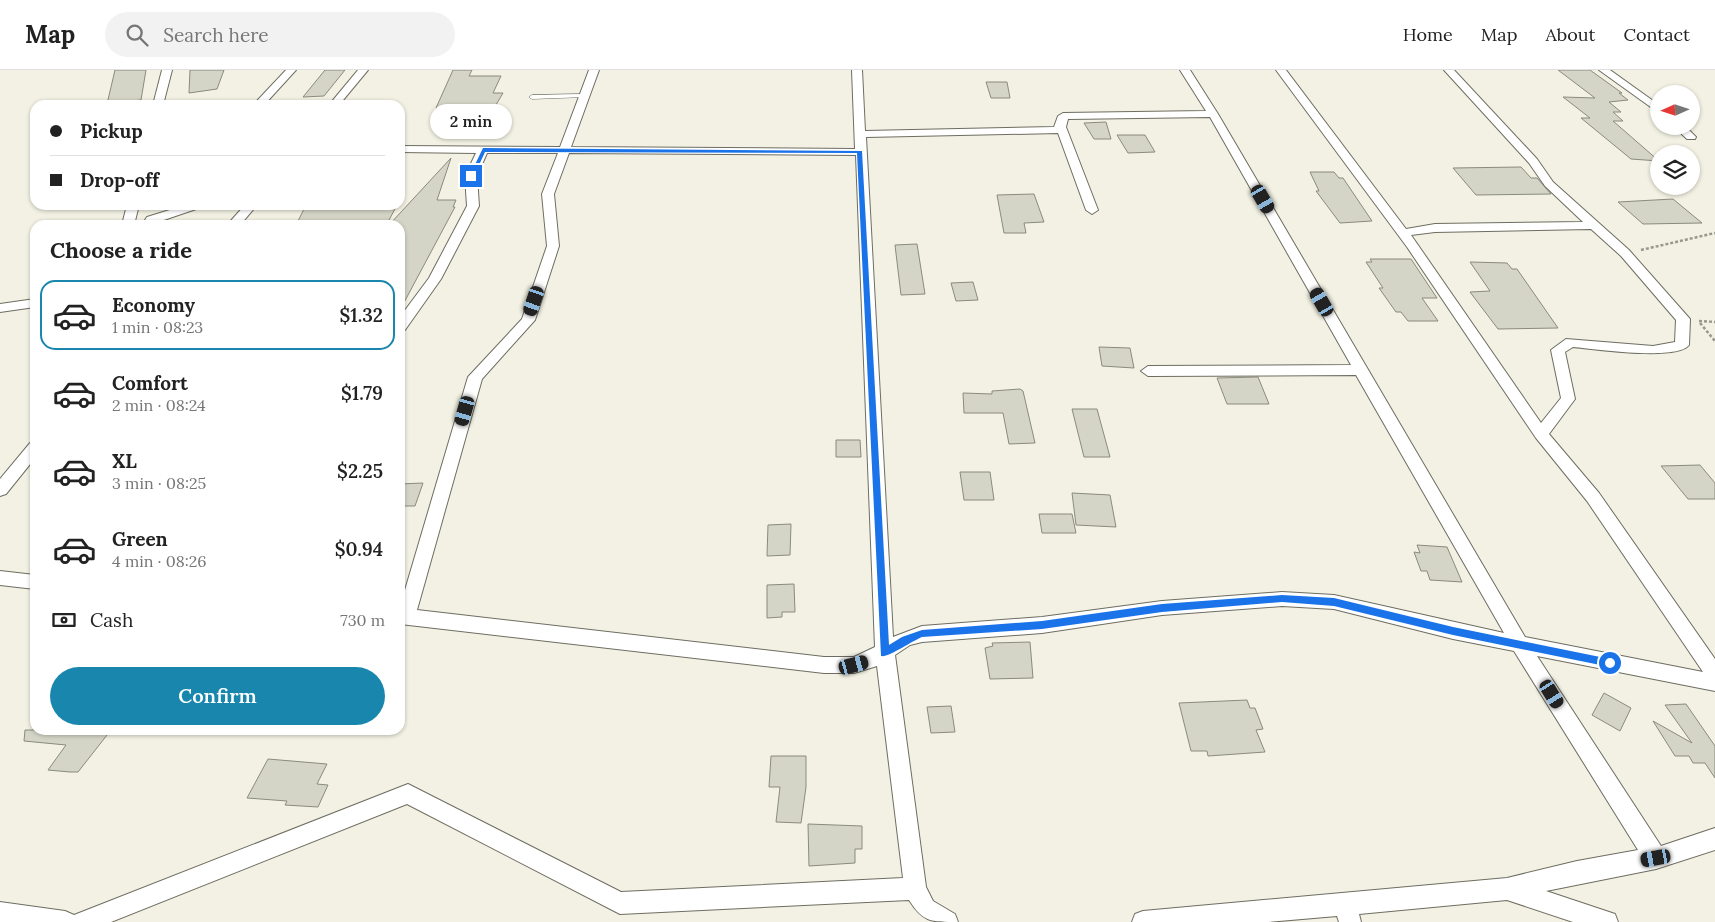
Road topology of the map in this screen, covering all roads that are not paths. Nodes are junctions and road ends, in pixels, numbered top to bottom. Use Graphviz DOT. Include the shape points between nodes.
graph roads {
  1 [pos="166,70"];
  2 [pos="291,70"];
  3 [pos="363,70"];
  4 [pos="594,70"];
  5 [pos="857,70"];
  6 [pos="1185,70"];
  7 [pos="1281,70"];
  8 [pos="1449,70"];
  9 [pos="1604,70"];
  10 [pos="584,96"];
  11 [pos="532,97"];
  12 [pos="159,100"];
  13 [pos="263,100"];
  14 [pos="338,100"];
  15 [pos="1650,103"];
  16 [pos="1214,114"];
  17 [pos="1061,127"];
  18 [pos="860,134"];
  19 [pos="1689,135"];
  20 [pos="1691,137"];
  21 [pos="405,149"];
  22 [pos="483,150"];
  23 [pos="564,151"];
  24 [pos="860,152"];
  25 [pos="160,210"];
  26 [pos="184,210"];
  27 [pos="246,210"];
  28 [pos="1092,210"];
  29 [pos="151,220"];
  30 [pos="156,220"];
  31 [pos="238,220"];
  32 [pos="1594,225"];
  33 [pos="1402,233"];
  34 [pos="30,303"];
  35 [pos="0,308"];
  36 [pos="405,319"];
  37 [pos="1362,370"];
  38 [pos="1148,371"];
  39 [pos="1541,434"];
  40 [pos="30,453"];
  41 [pos="0,490"];
  42 [pos="0,578"];
  43 [pos="30,581"];
  44 [pos="405,609"];
  45 [pos="405,616"];
  46 [pos="1520,645"];
  47 [pos="885,653"];
  48 [pos="1715,674"];
  49 [pos="1715,683"];
  50 [pos="1715,839"];
  51 [pos="1656,858"];
  52 [pos="915,889"];
  53 [pos="1507,889"];
  54 [pos="0,913"];
  55 [pos="1347,913"];
  56 [pos="65,922"];
  57 [pos="82,922"];
  58 [pos="947,922"];
  59 [pos="1143,922"];
  60 [pos="1607,922"];
  1 -- 12 [label="street"];
  2 -- 13 [label="street"];
  3 -- 14 [label="street"];
  4 -- 10 [label="street"];
  5 -- 18 [label="street"];
  6 -- 16 [label="street"];
  7 -- 33 [label="street"];
  8 -- 32 [label="street" via="1533,161 1549,184"];
  9 -- 15 [label="street"];
  10 -- 11 [label="lane"];
  10 -- 23 [label="street"];
  16 -- 17 [label="street" via="1063,116"];
  16 -- 37 [label="street"];
  17 -- 18 [label="street" via="1056,130"];
  17 -- 28 [label="street"];
  18 -- 24 [label="street"];
  19 -- 20 [label="street"];
  21 -- 22 [label="street"];
  22 -- 23 [label="street"];
  22 -- 36 [label="street" via="471,176 473,206 435,279"];
  23 -- 24 [label="street"];
  23 -- 44 [label="street" via="548,194 553,246 528,320 475,377"];
  24 -- 47 [label="street"];
  25 -- 29 [label="street"];
  26 -- 30 [label="street"];
  27 -- 31 [label="street"];
  32 -- 33 [label="street" via="1435,228"];
  32 -- 39 [label="street" via="1625,253 1683,319 1682,345 1653,350 1571,342 1558,350 1568,399"];
  33 -- 39 [label="street"];
  34 -- 35 [label="street"];
  37 -- 38 [label="street"];
  37 -- 46 [label="street"];
  39 -- 48 [label="street" via="1593,497"];
  40 -- 41 [label="street"];
  42 -- 43 [label="street"];
  45 -- 47 [label="street" via="824,665 854,665"];
  46 -- 47 [label="street" via="1334,602 1282,599 1162,608 1042,625 922,634 905,639"];
  46 -- 49 [label="street"];
  46 -- 51 [label="street"];
  47 -- 52 [label="street"];
  50 -- 51 [label="street"];
  51 -- 53 [label="street"];
  52 -- 57 [label="street" via="620,903 408,794"];
  52 -- 58 [label="street" via="925,909"];
  53 -- 55 [label="street"];
  53 -- 60 [label="street"];
  54 -- 56 [label="street"];
  55 -- 59 [label="street"];
}
